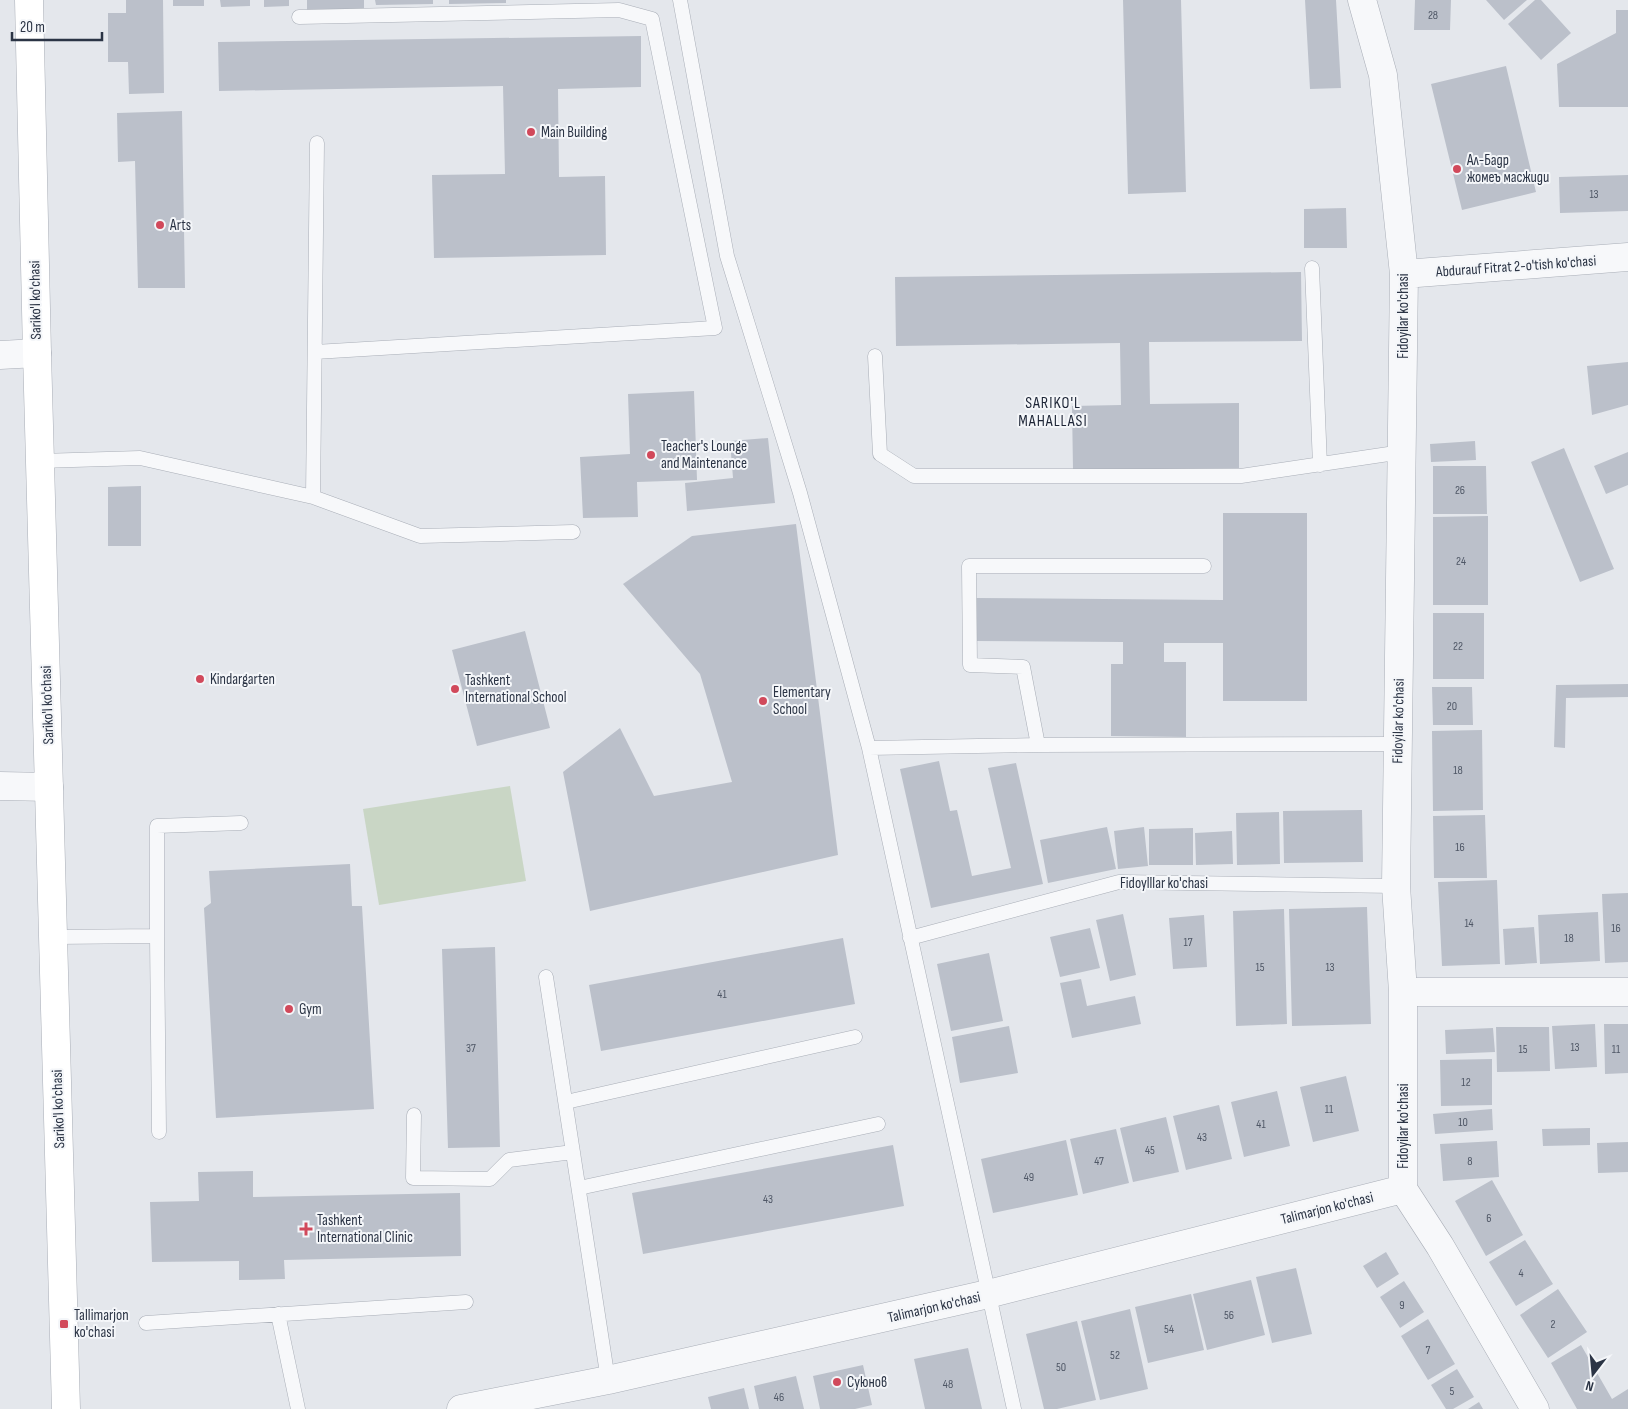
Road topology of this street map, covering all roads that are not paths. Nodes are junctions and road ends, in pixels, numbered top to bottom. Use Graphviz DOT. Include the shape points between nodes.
graph roads {
  1 [pos="29,0"];
  2 [pos="680,0"];
  3 [pos="1362,0"];
  4 [pos="299,17"];
  5 [pos="317,143"];
  6 [pos="1628,257"];
  7 [pos="1312,268"];
  8 [pos="1404,274"];
  9 [pos="315,352"];
  10 [pos="36,353"];
  11 [pos="0,355"];
  12 [pos="875,356"];
  13 [pos="1402,452"];
  14 [pos="40,461"];
  15 [pos="1320,465"];
  16 [pos="313,497"];
  17 [pos="573,532"];
  18 [pos="1204,566"];
  19 [pos="1398,744"];
  20 [pos="1038,745"];
  21 [pos="869,748"];
  22 [pos="0,786"];
  23 [pos="50,787"];
  24 [pos="241,824"];
  25 [pos="1396,886"];
  26 [pos="156,936"];
  27 [pos="54,937"];
  28 [pos="910,938"];
  29 [pos="546,977"];
  30 [pos="1403,992"];
  31 [pos="1628,992"];
  32 [pos="855,1037"];
  33 [pos="566,1102"];
  34 [pos="414,1115"];
  35 [pos="878,1124"];
  36 [pos="159,1132"];
  37 [pos="573,1152"];
  38 [pos="578,1188"];
  39 [pos="1403,1189"];
  40 [pos="988,1294"];
  41 [pos="466,1302"];
  42 [pos="278,1314"];
  43 [pos="146,1323"];
  44 [pos="608,1380"];
  45 [pos="66,1409"];
  46 [pos="298,1409"];
  47 [pos="461,1409"];
  48 [pos="1014,1409"];
  49 [pos="1535,1409"];
  1 -- 10 [label="main road, Sariko'l ko'chasi"];
  2 -- 21 [label="lane" via="728,256 800,493"];
  3 -- 8 [label="street, Fidoyilar ko'chasi" via="1383,75"];
  4 -- 9 [label="lane" via="619,10 652,20 715,328"];
  5 -- 9 [label="lane"];
  6 -- 8 [label="street, Abdurauf Fitrat 2-o'tish ko'chasi"];
  7 -- 15 [label="lane"];
  8 -- 13 [label="street, Fidoyilar ko'chasi"];
  9 -- 16 [label="lane"];
  10 -- 11 [label="street"];
  10 -- 14 [label="main road, Sariko'l ko'chasi"];
  12 -- 15 [label="lane" via="880,454 914,476 1241,476"];
  13 -- 15 [label="lane"];
  13 -- 19 [label="street, Fidoyilar ko'chasi"];
  14 -- 16 [label="lane" via="140,458"];
  14 -- 23 [label="main road, Sariko'l ko'chasi"];
  16 -- 17 [label="lane" via="420,536"];
  18 -- 20 [label="lane" via="969,566 970,666 1023,667"];
  19 -- 20 [label="lane"];
  19 -- 25 [label="street, Fidoyilar ko'chasi"];
  20 -- 21 [label="lane"];
  21 -- 28 [label="lane"];
  22 -- 23 [label="street"];
  23 -- 27 [label="main road, Sariko'l ko'chasi"];
  24 -- 26 [label="lane" via="157,826"];
  25 -- 28 [label="lane, Fidoylllar ko'chasi" via="1119,882"];
  25 -- 30 [label="street, Fidoyilar ko'chasi"];
  26 -- 27 [label="lane"];
  26 -- 36 [label="lane"];
  27 -- 45 [label="main road, Sariko'l ko'chasi"];
  28 -- 40 [label="lane"];
  29 -- 33 [label="lane"];
  30 -- 31 [label="street"];
  30 -- 39 [label="street, Fidoyilar ko'chasi"];
  32 -- 33 [label="lane"];
  33 -- 37 [label="lane"];
  34 -- 37 [label="lane" via="413,1178 490,1179 510,1160"];
  35 -- 38 [label="lane"];
  37 -- 38 [label="lane"];
  38 -- 44 [label="lane"];
  39 -- 40 [label="street, Talimarjon ko'chasi"];
  39 -- 49 [label="street, Fidoyilar ko'chasi"];
  40 -- 44 [label="street, Talimarjon ko'chasi"];
  40 -- 48 [label="lane"];
  41 -- 42 [label="lane"];
  42 -- 43 [label="lane"];
  42 -- 46 [label="lane"];
  44 -- 47 [label="street, Talimarjon ko'chasi"];
}
